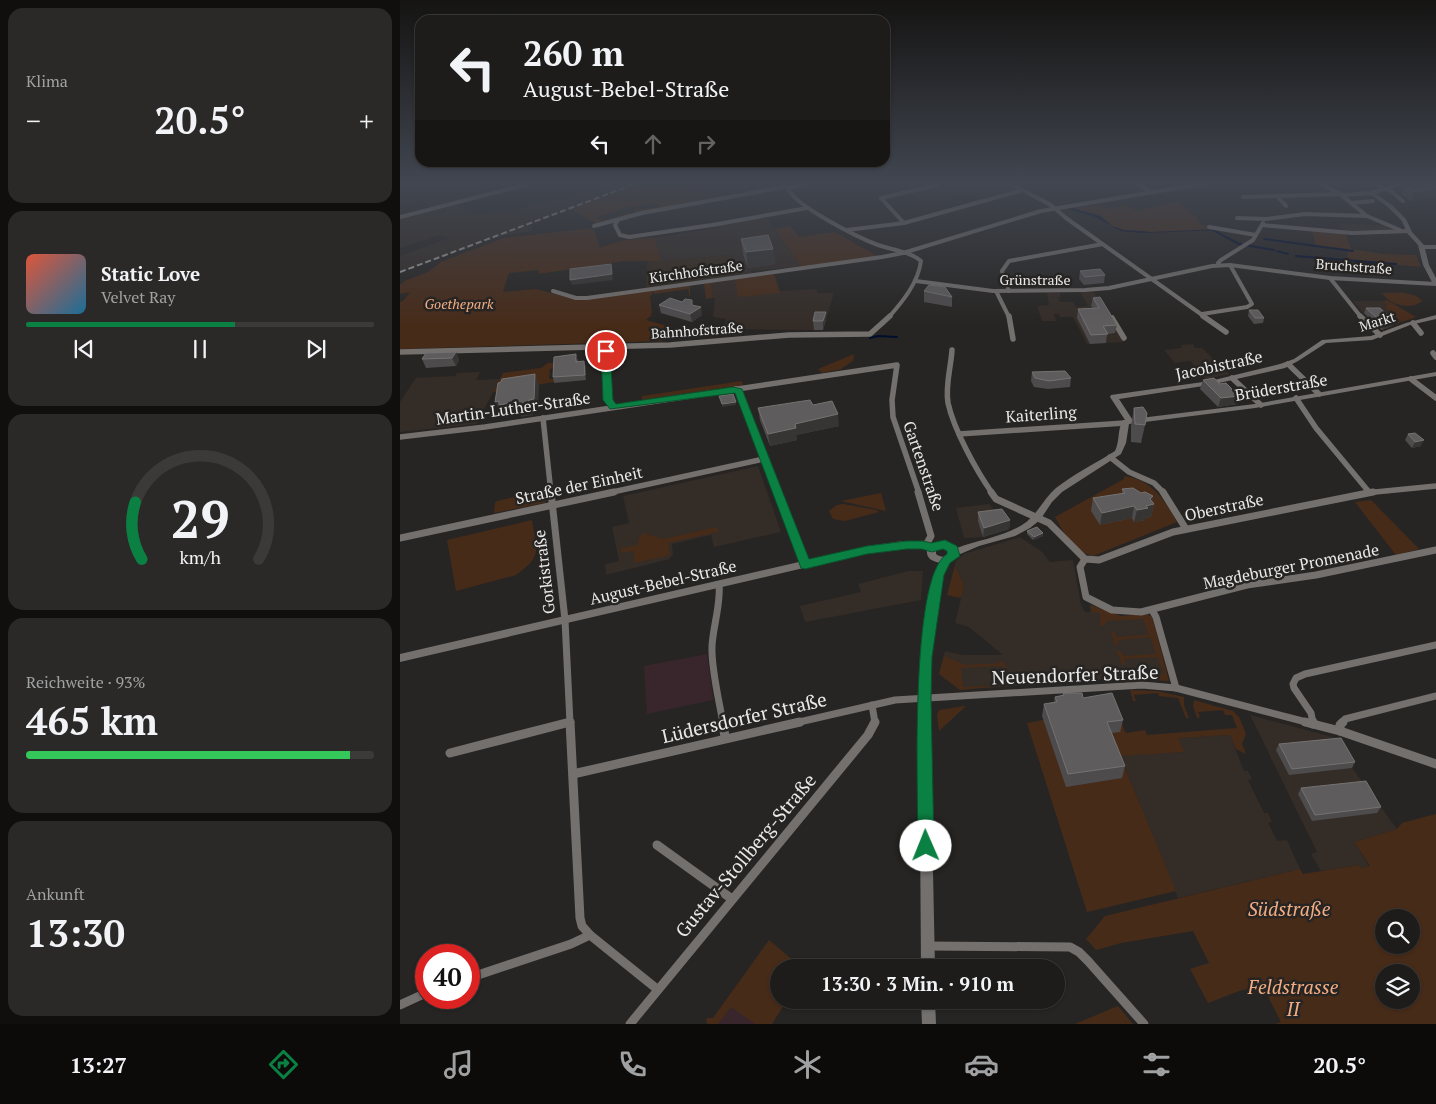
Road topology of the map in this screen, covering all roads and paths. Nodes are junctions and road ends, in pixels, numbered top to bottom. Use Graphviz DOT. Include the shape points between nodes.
graph roads {
  1 [pos="617,230"];
  2 [pos="679,230"];
  3 [pos="847,230"];
  4 [pos="984,230"];
  5 [pos="1084,230"];
  6 [pos="1219,230"];
  7 [pos="1259,230"];
  8 [pos="1316,230"];
  9 [pos="1400,231"];
  10 [pos="1409,231"];
  11 [pos="1256,236"];
  12 [pos="1103,244"];
  13 [pos="1422,247"];
  14 [pos="1436,247"];
  15 [pos="903,253"];
  16 [pos="1230,264"];
  17 [pos="1219,265"];
  18 [pos="1330,278"];
  19 [pos="1153,279"];
  20 [pos="916,281"];
  21 [pos="1436,284"];
  22 [pos="553,291"];
  23 [pos="996,291"];
  24 [pos="1009,291"];
  25 [pos="1107,310"];
  26 [pos="1202,314"];
  27 [pos="1436,317"];
  28 [pos="1413,323"];
  29 [pos="1226,332"];
  30 [pos="1421,332"];
  31 [pos="1380,335"];
  32 [pos="1124,338"];
  33 [pos="1013,339"];
  34 [pos="1324,341"];
  35 [pos="607,346"];
  36 [pos="952,350"];
  37 [pos="400,352"];
  38 [pos="1288,364"];
  39 [pos="897,365"];
  40 [pos="1436,374"];
  41 [pos="1232,378"];
  42 [pos="1411,378"];
  43 [pos="736,389"];
  44 [pos="1319,394"];
  45 [pos="1435,397"];
  46 [pos="1296,398"];
  47 [pos="1261,405"];
  48 [pos="613,407"];
  49 [pos="543,418"];
  50 [pos="1128,422"];
  51 [pos="959,434"];
  52 [pos="400,437"];
  53 [pos="1110,457"];
  54 [pos="764,459"];
  55 [pos="1436,486"];
  56 [pos="1369,492"];
  57 [pos="552,506"];
  58 [pos="1037,518"];
  59 [pos="1186,528"];
  60 [pos="400,538"];
  61 [pos="929,547"];
  62 [pos="952,549"];
  63 [pos="1436,550"];
  64 [pos="1085,559"];
  65 [pos="941,560"];
  66 [pos="805,565"];
  67 [pos="719,585"];
  68 [pos="1152,610"];
  69 [pos="565,620"];
  70 [pos="1436,644"];
  71 [pos="400,658"];
  72 [pos="1176,688"];
  73 [pos="1436,696"];
  74 [pos="924,698"];
  75 [pos="872,705"];
  76 [pos="570,722"];
  77 [pos="1313,724"];
  78 [pos="1340,731"];
  79 [pos="724,738"];
  80 [pos="450,753"];
  81 [pos="1436,764"];
  82 [pos="573,774"];
  83 [pos="657,845"];
  84 [pos="732,899"];
  85 [pos="590,935"];
  86 [pos="927,946"];
  87 [pos="928,959"];
  88 [pos="480,974"];
  89 [pos="657,989"];
  90 [pos="415,998"];
  91 [pos="400,1005"];
  92 [pos="928,1009"];
  93 [pos="630,1024"];
  94 [pos="929,1024"];
  95 [pos="1144,1024"];
  1 -- 2 [label="street" via="620,235 629,237"];
  3 -- 15 [label="street"];
  4 -- 15 [label="street, Kirchhofstraße"];
  5 -- 12 [label="street"];
  6 -- 11 [label="street"];
  7 -- 11 [label="street"];
  8 -- 9 [label="street" via="1352,233"];
  9 -- 10 [label="street"];
  10 -- 13 [label="street"];
  11 -- 17 [label="street"];
  12 -- 19 [label="street"];
  12 -- 24 [label="street" via="1009,260 1002,269"];
  13 -- 14 [label="street"];
  13 -- 21 [label="street" via="1426,266"];
  15 -- 20 [label="street" via="921,261"];
  15 -- 22 [label="street, Kirchhofstraße" via="587,298"];
  16 -- 17 [label="street, Bruchstraße"];
  16 -- 18 [label="street, Bruchstraße"];
  16 -- 26 [label="street" via="1252,304"];
  17 -- 19 [label="street, Bruchstraße"];
  18 -- 21 [label="street, Bruchstraße"];
  18 -- 31 [label="street" via="1367,324"];
  19 -- 24 [label="street, Grünstraße" via="1095,292"];
  19 -- 26 [label="street"];
  20 -- 23 [label="street, Grünstraße"];
  20 -- 35 [label="street, Bahnhofstraße" via="909,294 874,331 865,334"];
  23 -- 24 [label="street, Grünstraße"];
  23 -- 33 [label="street" via="1010,314"];
  25 -- 32 [label="street"];
  26 -- 29 [label="street"];
  27 -- 28 [label="street, Markt"];
  28 -- 30 [label="street"];
  28 -- 31 [label="street, Markt"];
  31 -- 34 [label="street, Markt" via="1359,340"];
  34 -- 38 [label="street, Jacobistraße"];
  35 -- 37 [label="street, Bahnhofstraße"];
  35 -- 48 [label="street" via="608,400"];
  36 -- 51 [label="street" via="946,395"];
  38 -- 41 [label="street, Jacobistraße"];
  38 -- 44 [label="street"];
  39 -- 43 [label="street, Martin-Luther-Straße"];
  39 -- 61 [label="street, Gartenstraße" via="892,418 928,520"];
  40 -- 42 [label="street, Brüderstraße"];
  41 -- 47 [label="street"];
  41 -- 50 [label="street, Jacobistraße" via="1114,396"];
  42 -- 44 [label="street, Brüderstraße"];
  42 -- 45 [label="street"];
  43 -- 48 [label="street, Martin-Luther-Straße"];
  43 -- 54 [label="street"];
  44 -- 46 [label="street, Brüderstraße"];
  46 -- 47 [label="street, Brüderstraße"];
  46 -- 56 [label="street" via="1316,428"];
  47 -- 50 [label="street, Brüderstraße"];
  48 -- 49 [label="street, Martin-Luther-Straße"];
  49 -- 52 [label="street, Martin-Luther-Straße"];
  49 -- 57 [label="street, Gorkistraße"];
  50 -- 51 [label="street, Kaiterling"];
  50 -- 53 [label="street" via="1122,447"];
  51 -- 58 [label="street" via="996,500"];
  53 -- 58 [label="street" via="1059,490"];
  53 -- 59 [label="street" via="1128,472 1157,485"];
  54 -- 57 [label="street, Straße der Einheit"];
  54 -- 66 [label="street"];
  55 -- 56 [label="street, Oberstraße"];
  56 -- 59 [label="street, Oberstraße"];
  57 -- 60 [label="street, Straße der Einheit"];
  57 -- 69 [label="street, Gorkistraße"];
  58 -- 62 [label="street" via="1012,534"];
  58 -- 64 [label="street" via="1054,526"];
  59 -- 64 [label="street, Oberstraße" via="1099,560"];
  61 -- 62 [label="street, August-Bebel-Straße" via="938,545"];
  61 -- 65 [label="street" via="931,555"];
  61 -- 66 [label="street, August-Bebel-Straße" via="908,545 874,549"];
  62 -- 65 [label="street" via="952,558"];
  63 -- 68 [label="street, Magdeburger Promenade" via="1240,587"];
  64 -- 68 [label="street, Magdeburger Promenade" via="1080,567 1086,597 1121,612"];
  65 -- 74 [label="street" via="928,640"];
  66 -- 67 [label="street, August-Bebel-Straße"];
  67 -- 69 [label="street, August-Bebel-Straße"];
  67 -- 79 [label="street" via="712,649"];
  68 -- 72 [label="street"];
  69 -- 71 [label="street, August-Bebel-Straße"];
  69 -- 76 [label="street, Gorkistraße"];
  70 -- 77 [label="street" via="1296,678 1294,688 1311,713"];
  72 -- 74 [label="street, Neuendorfer Straße" via="1142,684"];
  72 -- 77 [label="street, Neuendorfer Straße"];
  73 -- 78 [label="street" via="1345,720"];
  74 -- 75 [label="street, Lüdersdorfer Straße"];
  74 -- 86 [label="street"];
  75 -- 79 [label="street, Lüdersdorfer Straße"];
  75 -- 84 [label="street, Gustav-Stollberg-Straße" via="874,727"];
  76 -- 80 [label="street"];
  76 -- 82 [label="street, Gorkistraße"];
  77 -- 78 [label="street, Neuendorfer Straße"];
  78 -- 81 [label="street, Neuendorfer Straße"];
  79 -- 82 [label="street, Lüdersdorfer Straße"];
  82 -- 85 [label="street, Gorkistraße" via="580,918"];
  83 -- 84 [label="street"];
  84 -- 89 [label="street, Gustav-Stollberg-Straße"];
  85 -- 88 [label="street"];
  85 -- 89 [label="street, Gorkistraße"];
  86 -- 87 [label="street"];
  86 -- 95 [label="street" via="1070,947 1088,961"];
  89 -- 93 [label="street, Gustav-Stollberg-Straße"];
  90 -- 91 [label="street"];
  92 -- 94 [label="street"];
}
